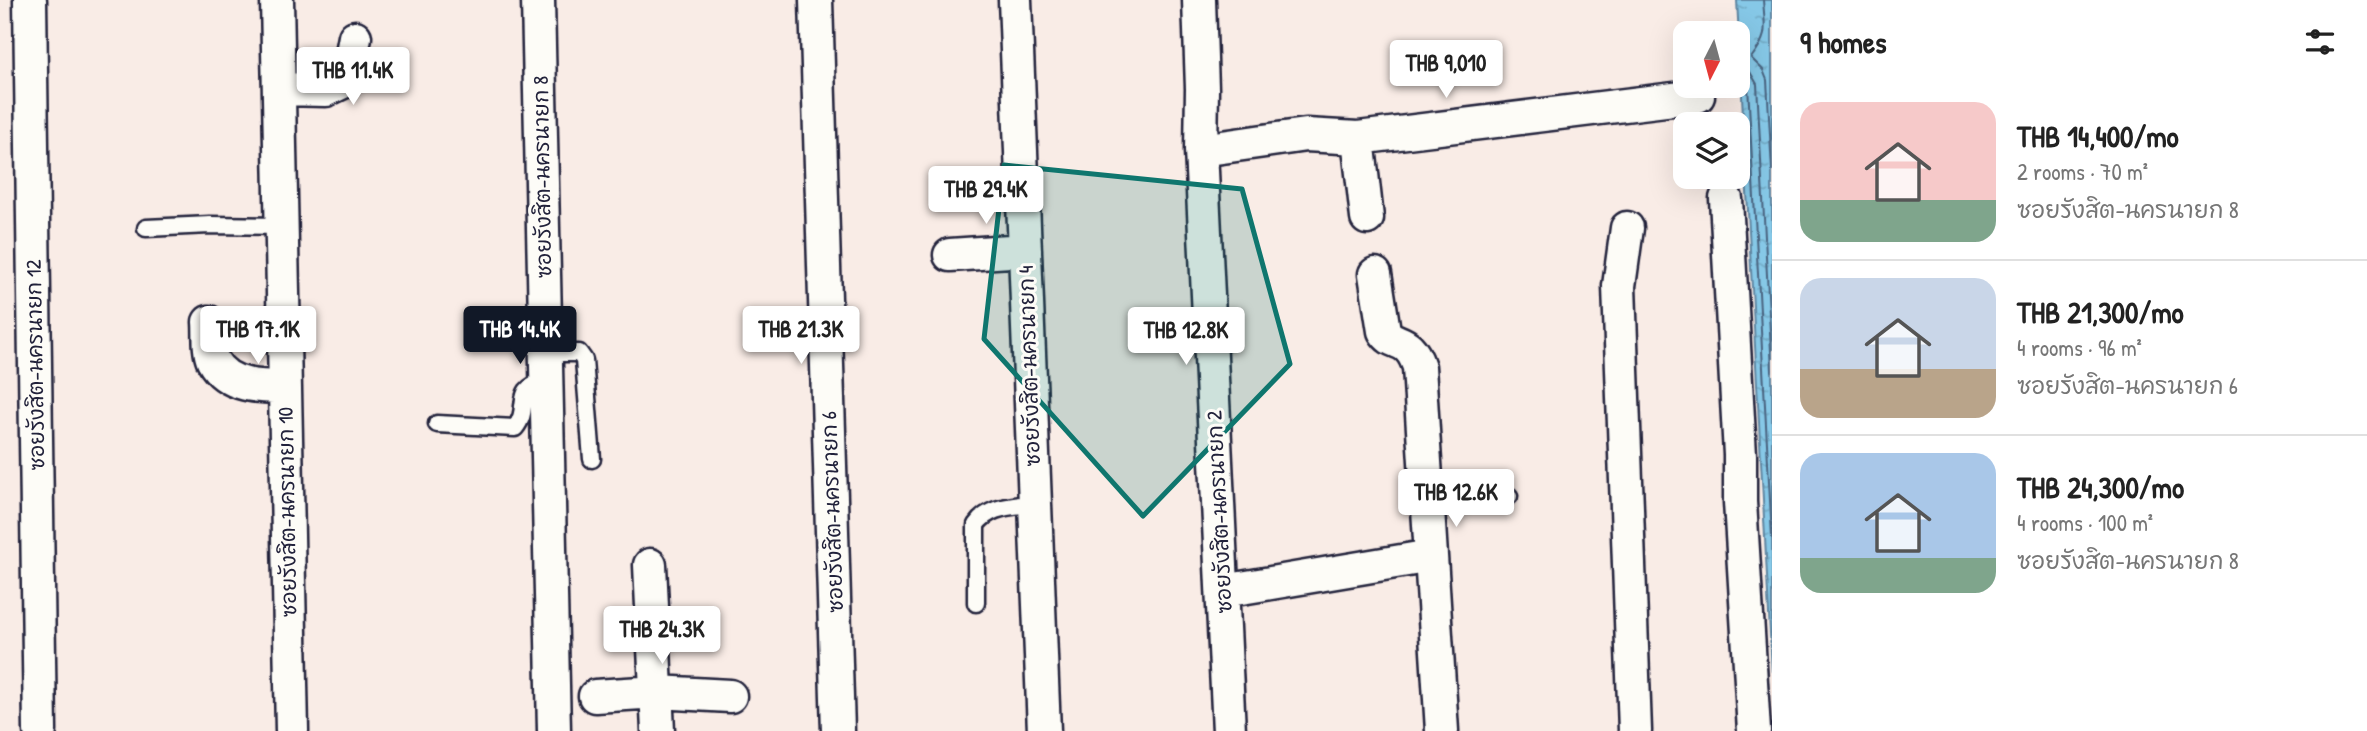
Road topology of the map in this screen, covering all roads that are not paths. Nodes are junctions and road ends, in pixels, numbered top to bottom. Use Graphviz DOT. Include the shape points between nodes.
graph roads {
  1 [pos="30,0"];
  2 [pos="277,0"];
  3 [pos="538,0"];
  4 [pos="816,0"];
  5 [pos="1016,0"];
  6 [pos="1199,0"];
  7 [pos="355,37"];
  8 [pos="279,89"];
  9 [pos="1682,98"];
  10 [pos="1358,138"];
  11 [pos="1201,150"];
  12 [pos="1726,199"];
  13 [pos="1367,218"];
  14 [pos="283,226"];
  15 [pos="146,228"];
  16 [pos="1627,228"];
  17 [pos="1025,250"];
  18 [pos="950,255"];
  19 [pos="1375,274"];
  20 [pos="209,321"];
  21 [pos="546,367"];
  22 [pos="285,387"];
  23 [pos="437,424"];
  24 [pos="592,459"];
  25 [pos="1510,496"];
  26 [pos="1429,502"];
  27 [pos="1035,503"];
  28 [pos="1431,556"];
  29 [pos="650,565"];
  30 [pos="1223,591"];
  31 [pos="975,603"];
  32 [pos="657,692"];
  33 [pos="595,696"];
  34 [pos="730,696"];
  35 [pos="40,731"];
  36 [pos="292,731"];
  37 [pos="554,731"];
  38 [pos="658,731"];
  39 [pos="838,731"];
  40 [pos="1044,731"];
  41 [pos="1229,731"];
  42 [pos="1442,731"];
  43 [pos="1636,731"];
  44 [pos="1754,731"];
  1 -- 35 [label="street, ซอยรังสิต-นครนายก 12"];
  2 -- 8 [label="street, ซอยรังสิต-นครนายก 10"];
  3 -- 21 [label="street, ซอยรังสิต-นครนายก 8"];
  4 -- 39 [label="street, ซอยรังสิต-นครนายก 6"];
  5 -- 17 [label="street, ซอยรังสิต-นครนายก 4"];
  6 -- 11 [label="street, ซอยรังสิต-นครนายก 2"];
  7 -- 8 [label="street" via="347,80 326,90"];
  8 -- 14 [label="street, ซอยรังสิต-นครนายก 10"];
  9 -- 10 [label="street"];
  10 -- 11 [label="street" via="1306,135"];
  10 -- 13 [label="street"];
  11 -- 30 [label="street, ซอยรังสิต-นครนายก 2"];
  12 -- 44 [label="street"];
  14 -- 15 [label="lane"];
  14 -- 22 [label="street, ซอยรังสิต-นครนายก 10"];
  16 -- 43 [label="street" via="1619,286"];
  17 -- 18 [label="street"];
  17 -- 27 [label="street, ซอยรังสิต-นครนายก 4"];
  19 -- 26 [label="street" via="1384,331 1415,353 1419,367"];
  20 -- 22 [label="street" via="213,361 223,372 255,386"];
  21 -- 23 [label="lane" via="527,389 522,420 515,428"];
  21 -- 24 [label="lane" via="579,353 584,360"];
  21 -- 37 [label="street, ซอยรังสิต-นครนายก 8"];
  22 -- 36 [label="street, ซอยรังสิต-นครนายก 10"];
  25 -- 26 [label="lane"];
  26 -- 28 [label="street"];
  27 -- 31 [label="lane" via="990,510 976,525"];
  27 -- 40 [label="street, ซอยรังสิต-นครนายก 4"];
  28 -- 30 [label="street"];
  28 -- 42 [label="street"];
  29 -- 32 [label="street"];
  30 -- 41 [label="street, ซอยรังสิต-นครนายก 2"];
  32 -- 33 [label="street"];
  32 -- 34 [label="street"];
  32 -- 38 [label="street"];
}
